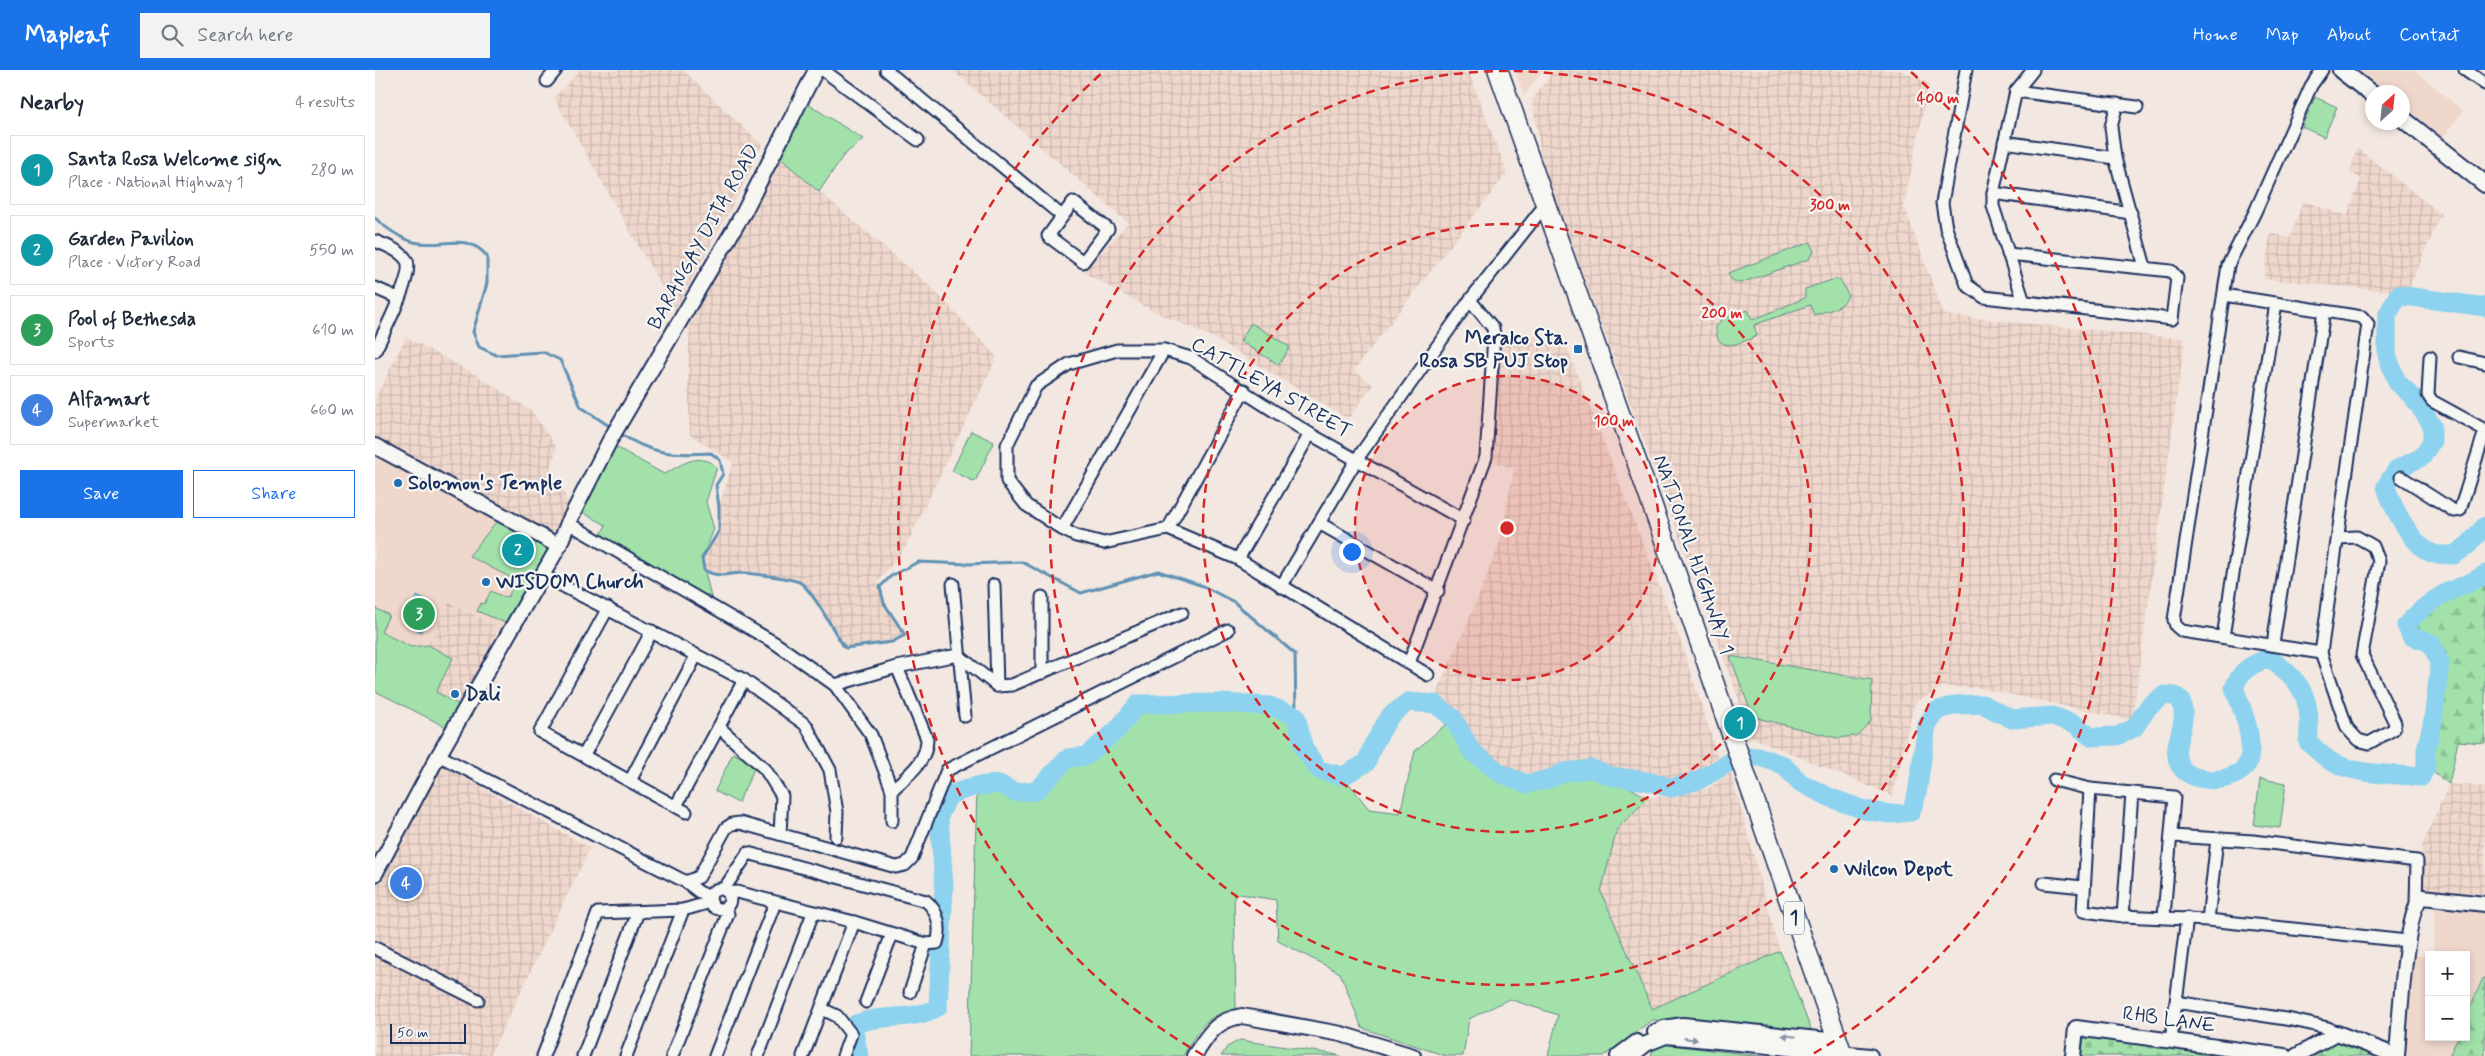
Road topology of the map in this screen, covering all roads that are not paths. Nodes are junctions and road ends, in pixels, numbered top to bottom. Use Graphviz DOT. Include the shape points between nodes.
graph roads {
  1 [pos="556,70"];
  2 [pos="816,70"];
  3 [pos="823,70"];
  4 [pos="885,70"];
  5 [pos="1498,70"];
  6 [pos="1966,70"];
  7 [pos="2033,70"];
  8 [pos="2323,70"];
  9 [pos="2341,70"];
  10 [pos="2465,70"];
  11 [pos="547,81"];
  12 [pos="2485,84"];
  13 [pos="2365,89"];
  14 [pos="2016,91"];
  15 [pos="2117,104"];
  16 [pos="2137,107"];
  17 [pos="2410,125"];
  18 [pos="918,140"];
  19 [pos="2005,142"];
  20 [pos="2115,158"];
  21 [pos="2485,184"];
  22 [pos="1993,193"];
  23 [pos="1545,205"];
  24 [pos="2131,213"];
  25 [pos="1062,216"];
  26 [pos="375,241"];
  27 [pos="2008,254"];
  28 [pos="2145,267"];
  29 [pos="375,288"];
  30 [pos="2224,295"];
  31 [pos="398,298"];
  32 [pos="1470,300"];
  33 [pos="2024,302"];
  34 [pos="2276,303"];
  35 [pos="2324,311"];
  36 [pos="376,344"];
  37 [pos="1164,350"];
  38 [pos="2430,356"];
  39 [pos="2459,357"];
  40 [pos="2485,363"];
  41 [pos="1244,390"];
  42 [pos="2485,430"];
  43 [pos="1310,434"];
  44 [pos="375,446"];
  45 [pos="1357,459"];
  46 [pos="2401,477"];
  47 [pos="1464,520"];
  48 [pos="568,523"];
  49 [pos="1319,523"];
  50 [pos="1062,529"];
  51 [pos="1168,529"];
  52 [pos="2339,538"];
  53 [pos="559,546"];
  54 [pos="1238,559"];
  55 [pos="542,575"];
  56 [pos="953,584"];
  57 [pos="993,584"];
  58 [pos="1281,587"];
  59 [pos="1438,591"];
  60 [pos="1042,597"];
  61 [pos="608,608"];
  62 [pos="1182,613"];
  63 [pos="1227,630"];
  64 [pos="652,632"];
  65 [pos="2223,637"];
  66 [pos="2273,644"];
  67 [pos="2321,653"];
  68 [pos="958,655"];
  69 [pos="696,656"];
  70 [pos="1409,663"];
  71 [pos="897,667"];
  72 [pos="1042,672"];
  73 [pos="1429,676"];
  74 [pos="744,680"];
  75 [pos="835,685"];
  76 [pos="997,686"];
  77 [pos="965,716"];
  78 [pos="719,727"];
  79 [pos="584,754"];
  80 [pos="438,755"];
  81 [pos="2054,780"];
  82 [pos="630,781"];
  83 [pos="2090,789"];
  84 [pos="892,790"];
  85 [pos="2131,793"];
  86 [pos="676,806"];
  87 [pos="686,812"];
  88 [pos="892,821"];
  89 [pos="780,834"];
  90 [pos="2172,836"];
  91 [pos="836,837"];
  92 [pos="2217,839"];
  93 [pos="375,874"];
  94 [pos="699,877"];
  95 [pos="686,882"];
  96 [pos="2045,884"];
  97 [pos="2083,887"];
  98 [pos="718,894"];
  99 [pos="775,902"];
  100 [pos="2416,904"];
  101 [pos="2485,904"];
  102 [pos="683,910"];
  103 [pos="638,912"];
  104 [pos="813,913"];
  105 [pos="2123,916"];
  106 [pos="2163,916"];
  107 [pos="2187,918"];
  108 [pos="2208,920"];
  109 [pos="854,922"];
  110 [pos="892,934"];
  111 [pos="2407,941"];
  112 [pos="926,944"];
  113 [pos="375,948"];
  114 [pos="910,992"];
  115 [pos="478,1000"];
  116 [pos="866,1002"];
  117 [pos="2176,1002"];
  118 [pos="822,1009"];
  119 [pos="2337,1034"];
  120 [pos="1758,1039"];
  121 [pos="2171,1040"];
  122 [pos="1841,1050"];
  123 [pos="543,1056"];
  124 [pos="583,1056"];
  125 [pos="626,1056"];
  126 [pos="672,1056"];
  127 [pos="715,1056"];
  128 [pos="758,1056"];
  129 [pos="803,1056"];
  130 [pos="843,1056"];
  131 [pos="1195,1056"];
  132 [pos="1205,1056"];
  133 [pos="1385,1056"];
  134 [pos="1413,1056"];
  135 [pos="1618,1056"];
  136 [pos="1631,1056"];
  137 [pos="1870,1056"];
  138 [pos="2073,1056"];
  139 [pos="2284,1056"];
  140 [pos="2296,1056"];
  141 [pos="2397,1056"];
  1 -- 11 [label="street"];
  2 -- 48 [label="street, BARANGAY DITA ROAD" via="744,212 610,440"];
  3 -- 18 [label="street"];
  4 -- 25 [label="street"];
  5 -- 23 [label="highway, NATIONAL HIGHWAY 1 / 1"];
  6 -- 33 [label="street" via="1942,203 1946,228 1967,285 1973,292 1984,297"];
  7 -- 14 [label="street"];
  8 -- 30 [label="street" via="2311,86 2228,265"];
  9 -- 13 [label="main road"];
  10 -- 12 [label="street"];
  14 -- 15 [label="street"];
  14 -- 19 [label="street"];
  15 -- 16 [label="street"];
  15 -- 20 [label="street" via="2111,126"];
  17 -- 21 [label="main road"];
  19 -- 20 [label="street"];
  19 -- 22 [label="street"];
  20 -- 24 [label="street"];
  22 -- 24 [label="street"];
  22 -- 27 [label="street" via="1993,206"];
  23 -- 32 [label="street"];
  23 -- 122 [label="highway, NATIONAL HIGHWAY 1 / 1"];
  24 -- 28 [label="street"];
  25 -- 25 [label="street" via="1048,236 1083,262 1108,229 1073,202"];
  26 -- 31 [label="street" via="407,260 407,275"];
  27 -- 28 [label="street"];
  27 -- 33 [label="street"];
  28 -- 33 [label="street" via="2171,271 2177,278 2172,319"];
  29 -- 31 [label="street"];
  30 -- 34 [label="street"];
  30 -- 65 [label="street" via="2174,620 2182,631"];
  31 -- 36 [label="street"];
  32 -- 45 [label="street"];
  32 -- 47 [label="street" via="1493,328 1494,336 1486,457"];
  34 -- 35 [label="street"];
  34 -- 65 [label="street"];
  35 -- 52 [label="street" via="2362,317 2369,324"];
  35 -- 66 [label="street"];
  37 -- 41 [label="street, CATTLEYA STREET" via="1191,358"];
  37 -- 50 [label="street"];
  37 -- 50 [label="street, CATTLEYA STREET" via="1117,350 1069,364 1036,386 1007,446 1007,481 1026,505"];
  38 -- 42 [label="street" via="2428,395 2432,401"];
  39 -- 40 [label="street"];
  41 -- 43 [label="street, CATTLEYA STREET"];
  41 -- 51 [label="street"];
  42 -- 46 [label="street" via="2460,510 2454,511"];
  43 -- 45 [label="street, CATTLEYA STREET"];
  43 -- 54 [label="street"];
  44 -- 53 [label="street"];
  45 -- 47 [label="street, CATTLEYA STREET"];
  45 -- 49 [label="street"];
  47 -- 59 [label="street"];
  48 -- 53 [label="street, BARANGAY DITA ROAD"];
  48 -- 75 [label="street" via="775,643"];
  49 -- 58 [label="street"];
  49 -- 59 [label="street"];
  50 -- 51 [label="street, CATTLEYA STREET" via="1075,536 1104,543"];
  51 -- 54 [label="street"];
  52 -- 67 [label="street"];
  52 -- 67 [label="street" via="2357,537 2373,546 2379,561 2361,655 2395,723 2394,729 2369,743 2357,740 2347,728"];
  53 -- 55 [label="street, BARANGAY DITA ROAD"];
  54 -- 58 [label="street"];
  55 -- 61 [label="street"];
  55 -- 80 [label="street, BARANGAY DITA ROAD"];
  56 -- 68 [label="street"];
  57 -- 76 [label="street"];
  58 -- 70 [label="street"];
  59 -- 70 [label="street"];
  60 -- 72 [label="street"];
  61 -- 64 [label="street"];
  61 -- 79 [label="street" via="540,732"];
  62 -- 72 [label="street"];
  63 -- 89 [label="street" via="947,770 912,858 905,865 896,867"];
  64 -- 69 [label="street"];
  64 -- 79 [label="street"];
  65 -- 66 [label="street"];
  66 -- 67 [label="street"];
  68 -- 71 [label="street"];
  68 -- 76 [label="street"];
  68 -- 77 [label="street"];
  69 -- 74 [label="street"];
  69 -- 82 [label="street"];
  70 -- 73 [label="street"];
  71 -- 75 [label="street"];
  71 -- 84 [label="street" via="927,744 924,758"];
  72 -- 76 [label="street" via="1012,685"];
  74 -- 78 [label="street"];
  74 -- 91 [label="street" via="806,725 830,770 837,812"];
  75 -- 84 [label="street" via="871,735"];
  78 -- 86 [label="street"];
  78 -- 89 [label="street" via="765,768 782,796"];
  79 -- 82 [label="street"];
  80 -- 93 [label="street, BARANGAY DITA ROAD"];
  80 -- 95 [label="street"];
  81 -- 83 [label="street"];
  82 -- 86 [label="street"];
  83 -- 85 [label="street"];
  83 -- 97 [label="street"];
  84 -- 88 [label="street"];
  85 -- 90 [label="street" via="2174,797"];
  85 -- 105 [label="street"];
  86 -- 87 [label="street"];
  89 -- 94 [label="street" via="741,823 732,824 726,828"];
  90 -- 92 [label="street"];
  90 -- 106 [label="street"];
  92 -- 100 [label="street" via="2417,860"];
  92 -- 108 [label="street"];
  94 -- 95 [label="street"];
  94 -- 98 [label="street"];
  95 -- 98 [label="street" via="699,892"];
  96 -- 97 [label="street"];
  97 -- 105 [label="street" via="2083,911"];
  98 -- 99 [label="street" via="737,892"];
  98 -- 102 [label="street"];
  98 -- 112 [label="street" via="748,853 926,901 937,911 939,937 937,943"];
  98 -- 126 [label="street" via="730,901 726,907 728,914"];
  99 -- 104 [label="street"];
  99 -- 127 [label="street"];
  100 -- 101 [label="street" via="2423,897"];
  100 -- 111 [label="street"];
  102 -- 103 [label="street"];
  102 -- 125 [label="street"];
  103 -- 123 [label="street" via="599,913"];
  103 -- 124 [label="street"];
  104 -- 109 [label="street"];
  104 -- 128 [label="street"];
  105 -- 106 [label="street"];
  106 -- 107 [label="street"];
  107 -- 108 [label="street"];
  107 -- 117 [label="street"];
  108 -- 111 [label="street"];
  109 -- 110 [label="street"];
  109 -- 118 [label="street"];
  110 -- 112 [label="street"];
  110 -- 116 [label="street"];
  111 -- 141 [label="street"];
  112 -- 114 [label="street"];
  113 -- 115 [label="street"];
  117 -- 119 [label="street" via="2293,1020 2328,1028"];
  117 -- 121 [label="street"];
  118 -- 129 [label="street"];
  118 -- 130 [label="street" via="837,1016 851,1034"];
  119 -- 140 [label="street"];
  119 -- 141 [label="street"];
  120 -- 122 [label="street"];
  120 -- 135 [label="street" via="1683,1025 1664,1028 1642,1038"];
  136 -- 120 [label="street, one-way" via="1646,1044 1666,1036"];
  121 -- 138 [label="street, RHB LANE" via="2076,1028"];
  121 -- 139 [label="street, RHB LANE"];
  122 -- 137 [label="street"];
  131 -- 134 [label="street" via="1215,1026 1229,1018 1242,1016 1341,1034"];
  132 -- 133 [label="street" via="1221,1034 1241,1025 1341,1043"];
}
